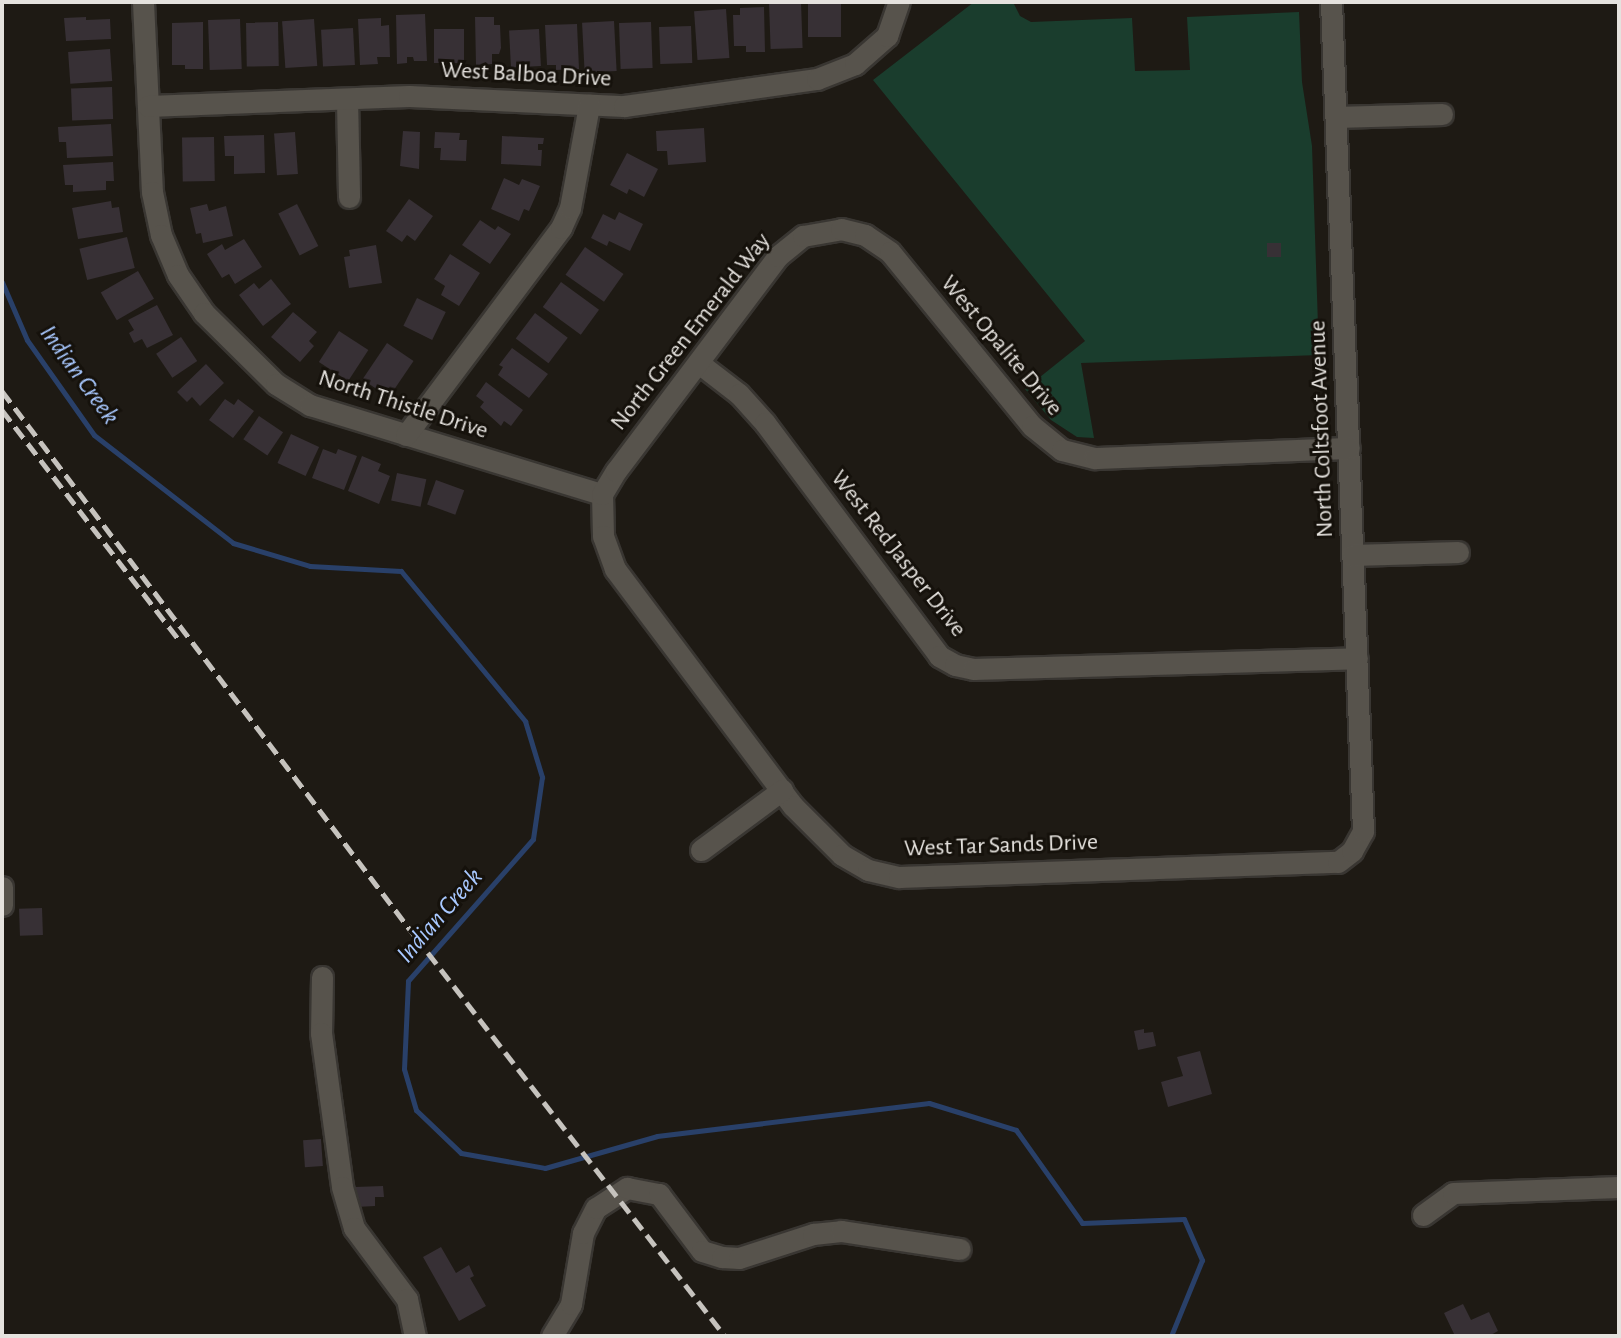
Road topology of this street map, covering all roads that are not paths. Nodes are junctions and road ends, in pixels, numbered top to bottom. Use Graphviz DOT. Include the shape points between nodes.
graph roads {
  1 [pos="143,2"];
  2 [pos="899,2"];
  3 [pos="1331,2"];
  4 [pos="347,99"];
  5 [pos="589,105"];
  6 [pos="148,106"];
  7 [pos="1442,114"];
  8 [pos="1336,117"];
  9 [pos="349,197"];
  10 [pos="841,229"];
  11 [pos="700,364"];
  12 [pos="406,435"];
  13 [pos="1349,448"];
  14 [pos="602,494"];
  15 [pos="1458,552"];
  16 [pos="1353,555"];
  17 [pos="1357,658"];
  18 [pos="782,790"];
  19 [pos="701,850"];
  20 [pos="1352,851"];
  21 [pos="2,887"];
  22 [pos="2,905"];
  23 [pos="322,977"];
  24 [pos="1619,1187"];
  25 [pos="1423,1215"];
  26 [pos="960,1249"];
  27 [pos="415,1336"];
  28 [pos="552,1336"];
  1 -- 6 [label="street, North Thistle Drive"];
  2 -- 5 [label="street, West Balboa Drive" via="887,36 855,64 817,79 624,106"];
  3 -- 8 [label="street, North Coltsfoot Avenue"];
  4 -- 5 [label="street, West Balboa Drive" via="409,96"];
  4 -- 6 [label="street, West Balboa Drive"];
  4 -- 9 [label="street"];
  5 -- 12 [label="street" via="570,208 561,228"];
  6 -- 12 [label="street, North Thistle Drive" via="152,192 161,235 178,275 204,313 276,384 310,405"];
  7 -- 8 [label="street"];
  8 -- 13 [label="street, North Coltsfoot Avenue"];
  10 -- 11 [label="street, North Green Emerald Way" via="803,236 778,256"];
  10 -- 13 [label="street, West Opalite Drive" via="865,235 890,251 1032,426 1062,450 1095,457"];
  11 -- 14 [label="street, North Green Emerald Way"];
  11 -- 17 [label="street, West Red Jasper Drive" via="740,394 765,423 939,656 955,665 974,669"];
  12 -- 14 [label="street, North Thistle Drive"];
  13 -- 16 [label="street, North Coltsfoot Avenue"];
  14 -- 18 [label="street, West Tar Sands Drive" via="603,536 615,569"];
  15 -- 16 [label="street"];
  16 -- 17 [label="street, North Coltsfoot Avenue"];
  17 -- 20 [label="street, North Coltsfoot Avenue" via="1363,831"];
  18 -- 19 [label="street"];
  18 -- 20 [label="street, West Tar Sands Drive" via="842,855 868,870 899,877 1338,862"];
  21 -- 22 [label="street"];
  23 -- 27 [label="street" via="321,1033 342,1187 354,1228 407,1299"];
  24 -- 25 [label="street" via="1453,1193"];
  26 -- 28 [label="street" via="841,1231 813,1234 739,1258 722,1257 702,1251 659,1194 627,1188 596,1208 583,1233 571,1304"];
}
